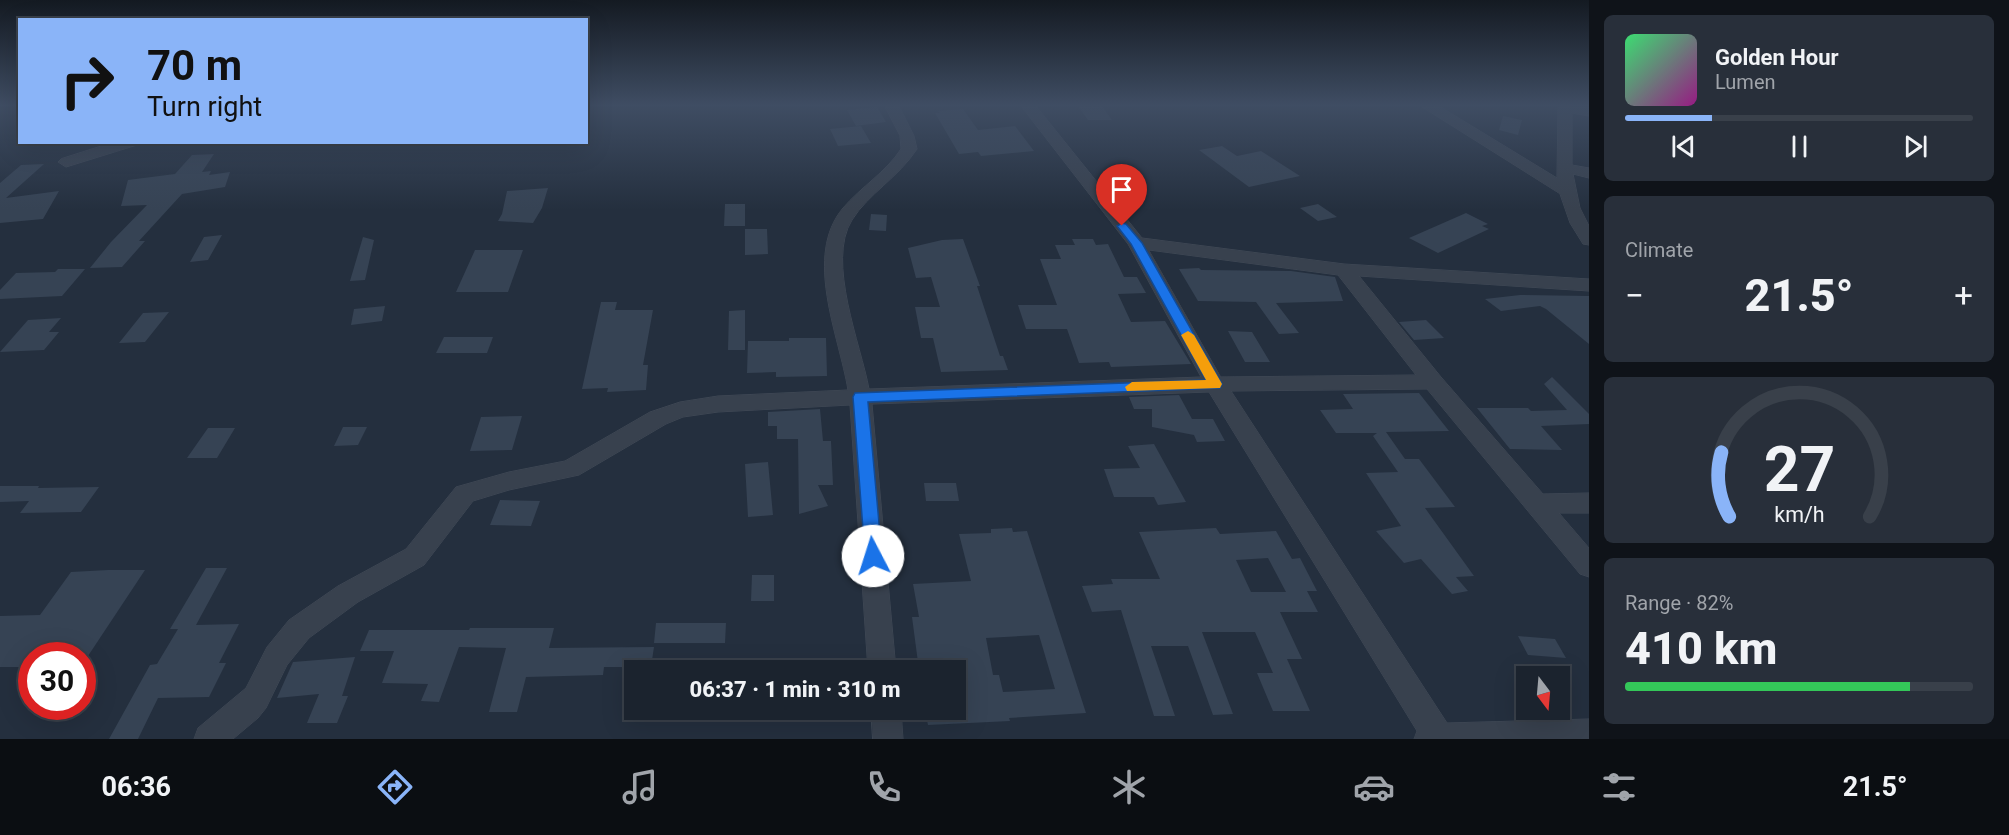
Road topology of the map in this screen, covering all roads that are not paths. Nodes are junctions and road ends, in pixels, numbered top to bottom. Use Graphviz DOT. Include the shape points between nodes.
graph roads {
  1 [pos="908,140"];
  2 [pos="1055,140"];
  3 [pos="1484,140"];
  4 [pos="1565,140"];
  5 [pos="125,144"];
  6 [pos="66,162"];
  7 [pos="1565,168"];
  8 [pos="1589,173"];
  9 [pos="1565,190"];
  10 [pos="1589,240"];
  11 [pos="1136,243"];
  12 [pos="1344,270"];
  13 [pos="1589,285"];
  14 [pos="1433,382"];
  15 [pos="1215,384"];
  16 [pos="860,397"];
  17 [pos="1589,503"];
  18 [pos="1536,504"];
  19 [pos="1589,566"];
  20 [pos="881,660"];
  21 [pos="886,720"];
  22 [pos="1589,734"];
  23 [pos="209,739"];
  24 [pos="888,739"];
  25 [pos="1429,739"];
  26 [pos="1439,739"];
  1 -- 16 [label="street" via="909,149 884,180 845,216 835,244 839,305"];
  2 -- 11 [label="street"];
  3 -- 9 [label="street"];
  4 -- 7 [label="street"];
  5 -- 6 [label="street"];
  7 -- 8 [label="street"];
  7 -- 9 [label="street"];
  9 -- 10 [label="street" via="1573,214"];
  11 -- 12 [label="street"];
  11 -- 15 [label="street"];
  12 -- 13 [label="street"];
  12 -- 14 [label="street"];
  14 -- 15 [label="street"];
  14 -- 18 [label="street"];
  15 -- 16 [label="street"];
  15 -- 26 [label="street"];
  16 -- 20 [label="street"];
  16 -- 23 [label="street" via="718,404 680,410 658,418 571,469 465,494 415,557 348,594 299,629 284,644 256,698"];
  17 -- 18 [label="street"];
  18 -- 19 [label="street"];
  21 -- 24 [label="street"];
  22 -- 26 [label="street"];
  25 -- 26 [label="street"];
}
